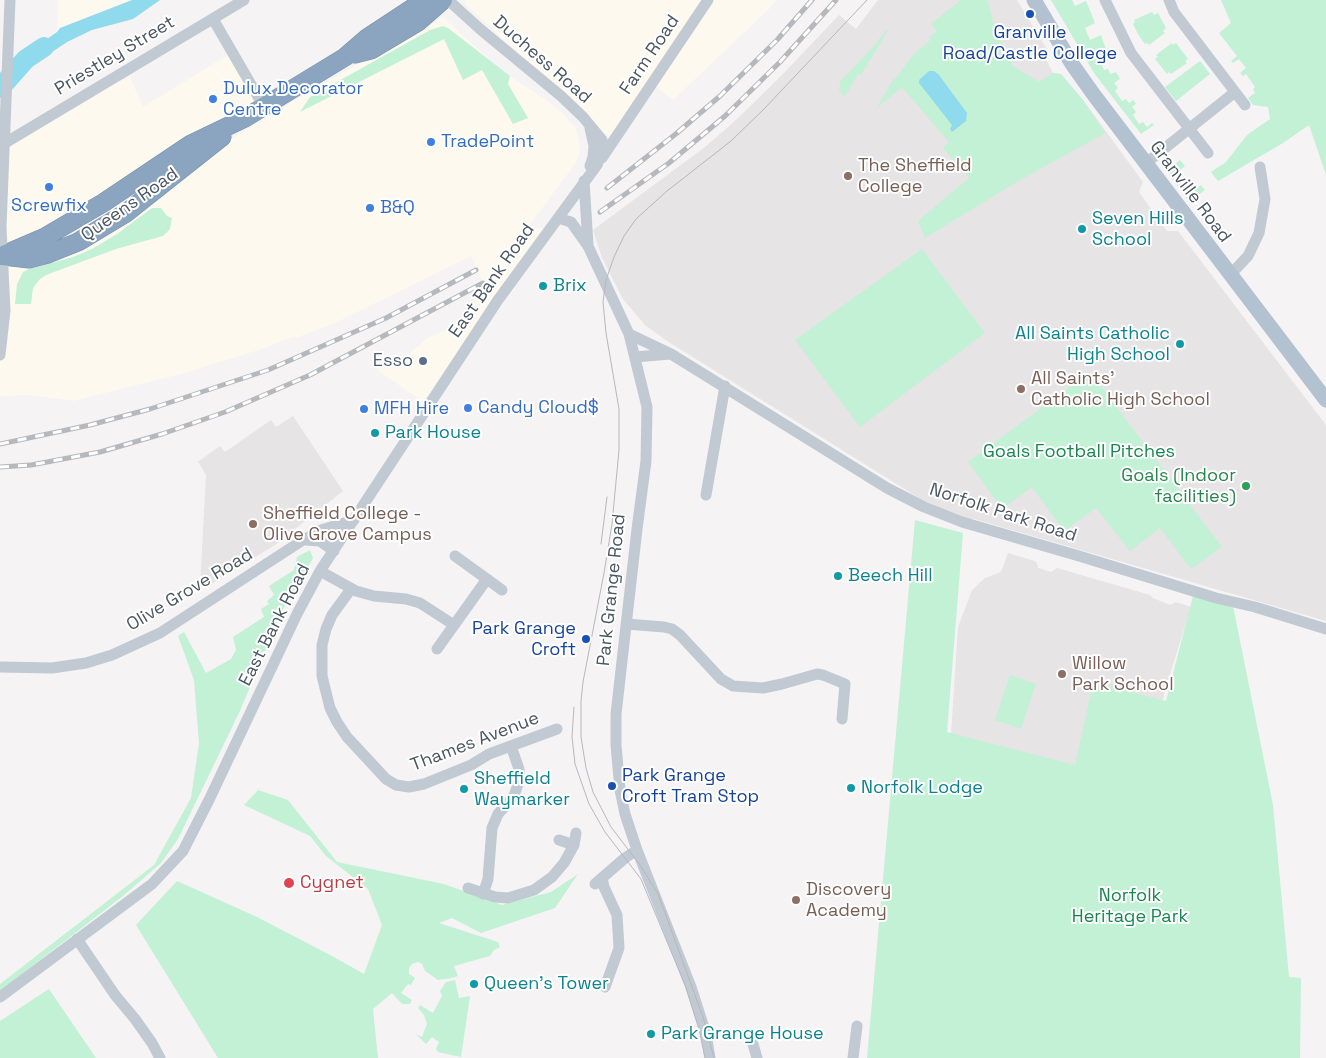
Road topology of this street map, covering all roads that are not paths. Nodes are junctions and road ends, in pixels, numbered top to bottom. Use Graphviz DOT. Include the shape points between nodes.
graph roads {
  1 [pos="10,0"];
  2 [pos="244,0"];
  3 [pos="434,0"];
  4 [pos="443,0"];
  5 [pos="448,0"];
  6 [pos="708,0"];
  7 [pos="1034,0"];
  8 [pos="1105,0"];
  9 [pos="1169,0"];
  10 [pos="212,19"];
  11 [pos="345,57"];
  12 [pos="1235,92"];
  13 [pos="1245,105"];
  14 [pos="264,107"];
  15 [pos="590,127"];
  16 [pos="1190,128"];
  17 [pos="620,130"];
  18 [pos="5,143"];
  19 [pos="1208,153"];
  20 [pos="1145,164"];
  21 [pos="597,165"];
  22 [pos="1260,167"];
  23 [pos="584,184"];
  24 [pos="558,218"];
  25 [pos="588,246"];
  26 [pos="1,256"];
  27 [pos="1230,275"];
  28 [pos="629,334"];
  29 [pos="672,354"];
  30 [pos="0,355"];
  31 [pos="635,357"];
  32 [pos="725,386"];
  33 [pos="1326,400"];
  34 [pos="706,495"];
  35 [pos="354,520"];
  36 [pos="304,540"];
  37 [pos="334,551"];
  38 [pos="455,556"];
  39 [pos="320,571"];
  40 [pos="487,579"];
  41 [pos="351,589"];
  42 [pos="502,590"];
  43 [pos="626,624"];
  44 [pos="454,625"];
  45 [pos="1326,628"];
  46 [pos="437,649"];
  47 [pos="0,667"];
  48 [pos="842,719"];
  49 [pos="557,729"];
  50 [pos="511,746"];
  51 [pos="559,840"];
  52 [pos="637,850"];
  53 [pos="468,888"];
  54 [pos="483,894"];
  55 [pos="77,939"];
  56 [pos="605,987"];
  57 [pos="0,997"];
  58 [pos="857,1026"];
  59 [pos="753,1044"];
  60 [pos="160,1058"];
  61 [pos="710,1058"];
  62 [pos="757,1058"];
  63 [pos="853,1058"];
  1 -- 18 [label="street"];
  2 -- 10 [label="street, Priestley Street"];
  3 -- 11 [label="highway, Queens Road" via="400,16"];
  4 -- 11 [label="highway, Queens Road" via="418,22 371,50"];
  5 -- 15 [label="street, Duchess Road" via="574,108"];
  6 -- 17 [label="street, Farm Road"];
  7 -- 20 [label="main road, Granville Road" via="1072,64"];
  8 -- 16 [label="street" via="1130,53"];
  9 -- 12 [label="street" via="1174,12"];
  10 -- 14 [label="street"];
  10 -- 18 [label="street, Priestley Street"];
  11 -- 14 [label="highway, Queens Road"];
  12 -- 13 [label="street"];
  12 -- 16 [label="street"];
  14 -- 26 [label="highway, Queens Road" via="245,118 126,213 78,242 29,259"];
  15 -- 17 [label="street" via="604,132"];
  15 -- 21 [label="street, East Bank Road" via="602,140"];
  15 -- 23 [label="street, East Bank Road" via="594,157"];
  16 -- 19 [label="street"];
  16 -- 20 [label="street"];
  17 -- 21 [label="street, Farm Road"];
  18 -- 26 [label="street"];
  20 -- 27 [label="main road, Granville Road"];
  21 -- 23 [label="street, East Bank Road"];
  22 -- 27 [label="street" via="1265,199 1259,233 1248,256"];
  23 -- 24 [label="street, East Bank Road"];
  23 -- 25 [label="street"];
  24 -- 25 [label="street" via="571,222"];
  24 -- 35 [label="street, East Bank Road" via="498,300"];
  25 -- 28 [label="street"];
  26 -- 30 [label="street" via="5,311"];
  27 -- 33 [label="main road, Granville Road"];
  28 -- 29 [label="street, Norfolk Park Road"];
  28 -- 31 [label="street, Park Grange Road"];
  29 -- 31 [label="street"];
  29 -- 32 [label="street, Norfolk Park Road"];
  31 -- 43 [label="street, Park Grange Road" via="647,407 646,461"];
  32 -- 34 [label="street"];
  32 -- 45 [label="street, Norfolk Park Road" via="887,488 924,507 962,522"];
  35 -- 36 [label="street, Olive Grove Road" via="321,530"];
  35 -- 37 [label="street, East Bank Road"];
  36 -- 37 [label="street" via="320,541"];
  36 -- 47 [label="street, Olive Grove Road" via="160,633 112,655 52,668"];
  37 -- 39 [label="street, East Bank Road"];
  38 -- 40 [label="street"];
  39 -- 41 [label="street"];
  39 -- 55 [label="street, East Bank Road" via="183,851 152,884"];
  40 -- 42 [label="street"];
  40 -- 44 [label="street"];
  41 -- 44 [label="street" via="420,603"];
  41 -- 50 [label="street, Thames Avenue" via="326,629 322,646 322,676 337,722 381,773 396,785 424,784"];
  43 -- 48 [label="street" via="672,629 721,679 733,686 763,688 816,674 845,684"];
  43 -- 52 [label="street, Park Grange Road" via="616,714 616,745 622,797"];
  44 -- 46 [label="street"];
  49 -- 50 [label="street, Thames Avenue"];
  50 -- 54 [label="street" via="520,778 514,796 498,814 492,828 488,879"];
  51 -- 54 [label="street" via="575,839 564,863 534,890 508,898"];
  52 -- 56 [label="street" via="599,881 617,915 619,948"];
  52 -- 61 [label="street, Park Grange Road" via="691,987"];
  53 -- 54 [label="street"];
  55 -- 57 [label="street, East Bank Road"];
  55 -- 60 [label="street"];
  58 -- 63 [label="street"];
  59 -- 62 [label="street"];
}
